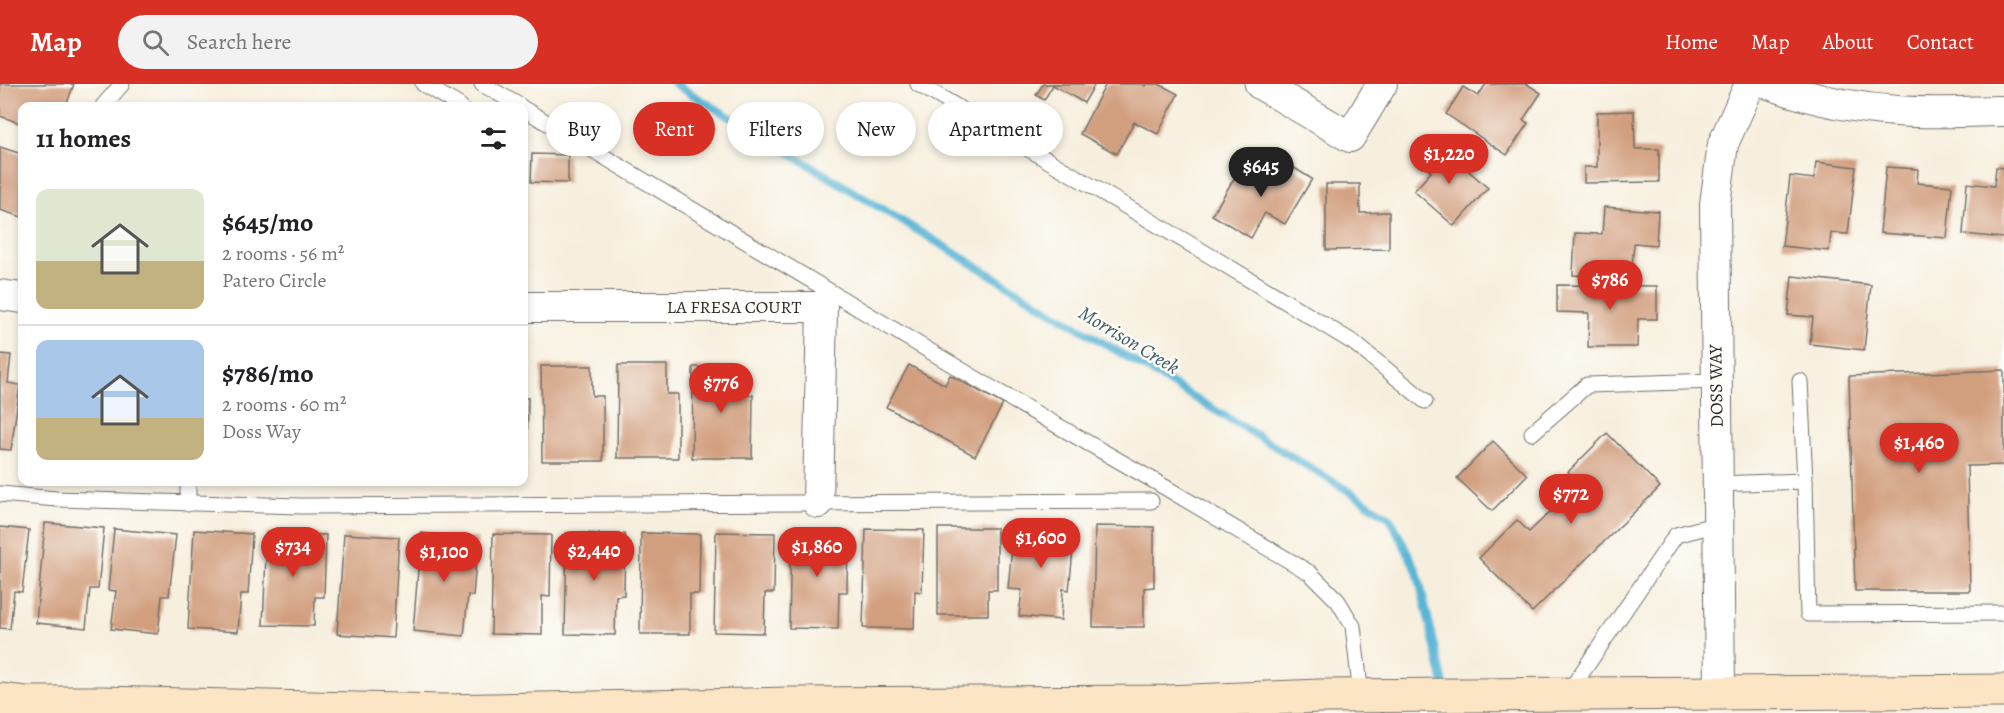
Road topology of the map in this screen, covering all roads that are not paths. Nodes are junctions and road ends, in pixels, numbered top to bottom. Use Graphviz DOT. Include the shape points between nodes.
graph roads {
  1 [pos="122,84"];
  2 [pos="423,84"];
  3 [pos="482,84"];
  4 [pos="918,84"];
  5 [pos="1260,84"];
  6 [pos="1382,84"];
  7 [pos="1750,84"];
  8 [pos="1769,84"];
  9 [pos="106,102"];
  10 [pos="453,102"];
  11 [pos="513,102"];
  12 [pos="528,111"];
  13 [pos="2004,111"];
  14 [pos="0,295"];
  15 [pos="18,297"];
  16 [pos="528,307"];
  17 [pos="1716,381"];
  18 [pos="1800,381"];
  19 [pos="1425,401"];
  20 [pos="1532,433"];
  21 [pos="1804,481"];
  22 [pos="1717,484"];
  23 [pos="188,486"];
  24 [pos="0,494"];
  25 [pos="1151,501"];
  26 [pos="818,503"];
  27 [pos="188,504"];
  28 [pos="1718,524"];
  29 [pos="2004,613"];
  30 [pos="2004,691"];
  31 [pos="1720,694"];
  32 [pos="1567,695"];
  33 [pos="1361,696"];
  34 [pos="0,700"];
  35 [pos="100,708"];
  36 [pos="1167,708"];
  1 -- 9 [label="lane"];
  2 -- 10 [label="lane"];
  3 -- 11 [label="lane"];
  4 -- 19 [label="lane" via="1344,338"];
  5 -- 6 [label="street" via="1350,137"];
  7 -- 17 [label="street, DOSS WAY" via="1723,144 1715,204"];
  8 -- 13 [label="street" via="1839,104 1898,112"];
  12 -- 33 [label="lane" via="1310,573 1338,601 1353,626"];
  14 -- 15 [label="street"];
  16 -- 26 [label="street, LA FRESA COURT" via="822,308"];
  17 -- 20 [label="lane" via="1587,384"];
  17 -- 22 [label="street, DOSS WAY"];
  18 -- 21 [label="lane"];
  21 -- 22 [label="lane"];
  21 -- 29 [label="lane" via="1808,614"];
  22 -- 28 [label="street, DOSS WAY"];
  23 -- 27 [label="lane"];
  24 -- 27 [label="lane"];
  25 -- 26 [label="lane"];
  26 -- 27 [label="lane"];
  28 -- 31 [label="street, DOSS WAY"];
  28 -- 32 [label="lane" via="1677,535"];
  30 -- 31 [label="main road"];
  31 -- 32 [label="main road"];
  32 -- 33 [label="main road"];
  33 -- 36 [label="main road"];
  34 -- 35 [label="main road"];
  35 -- 36 [label="main road" via="444,711 791,704"];
}
